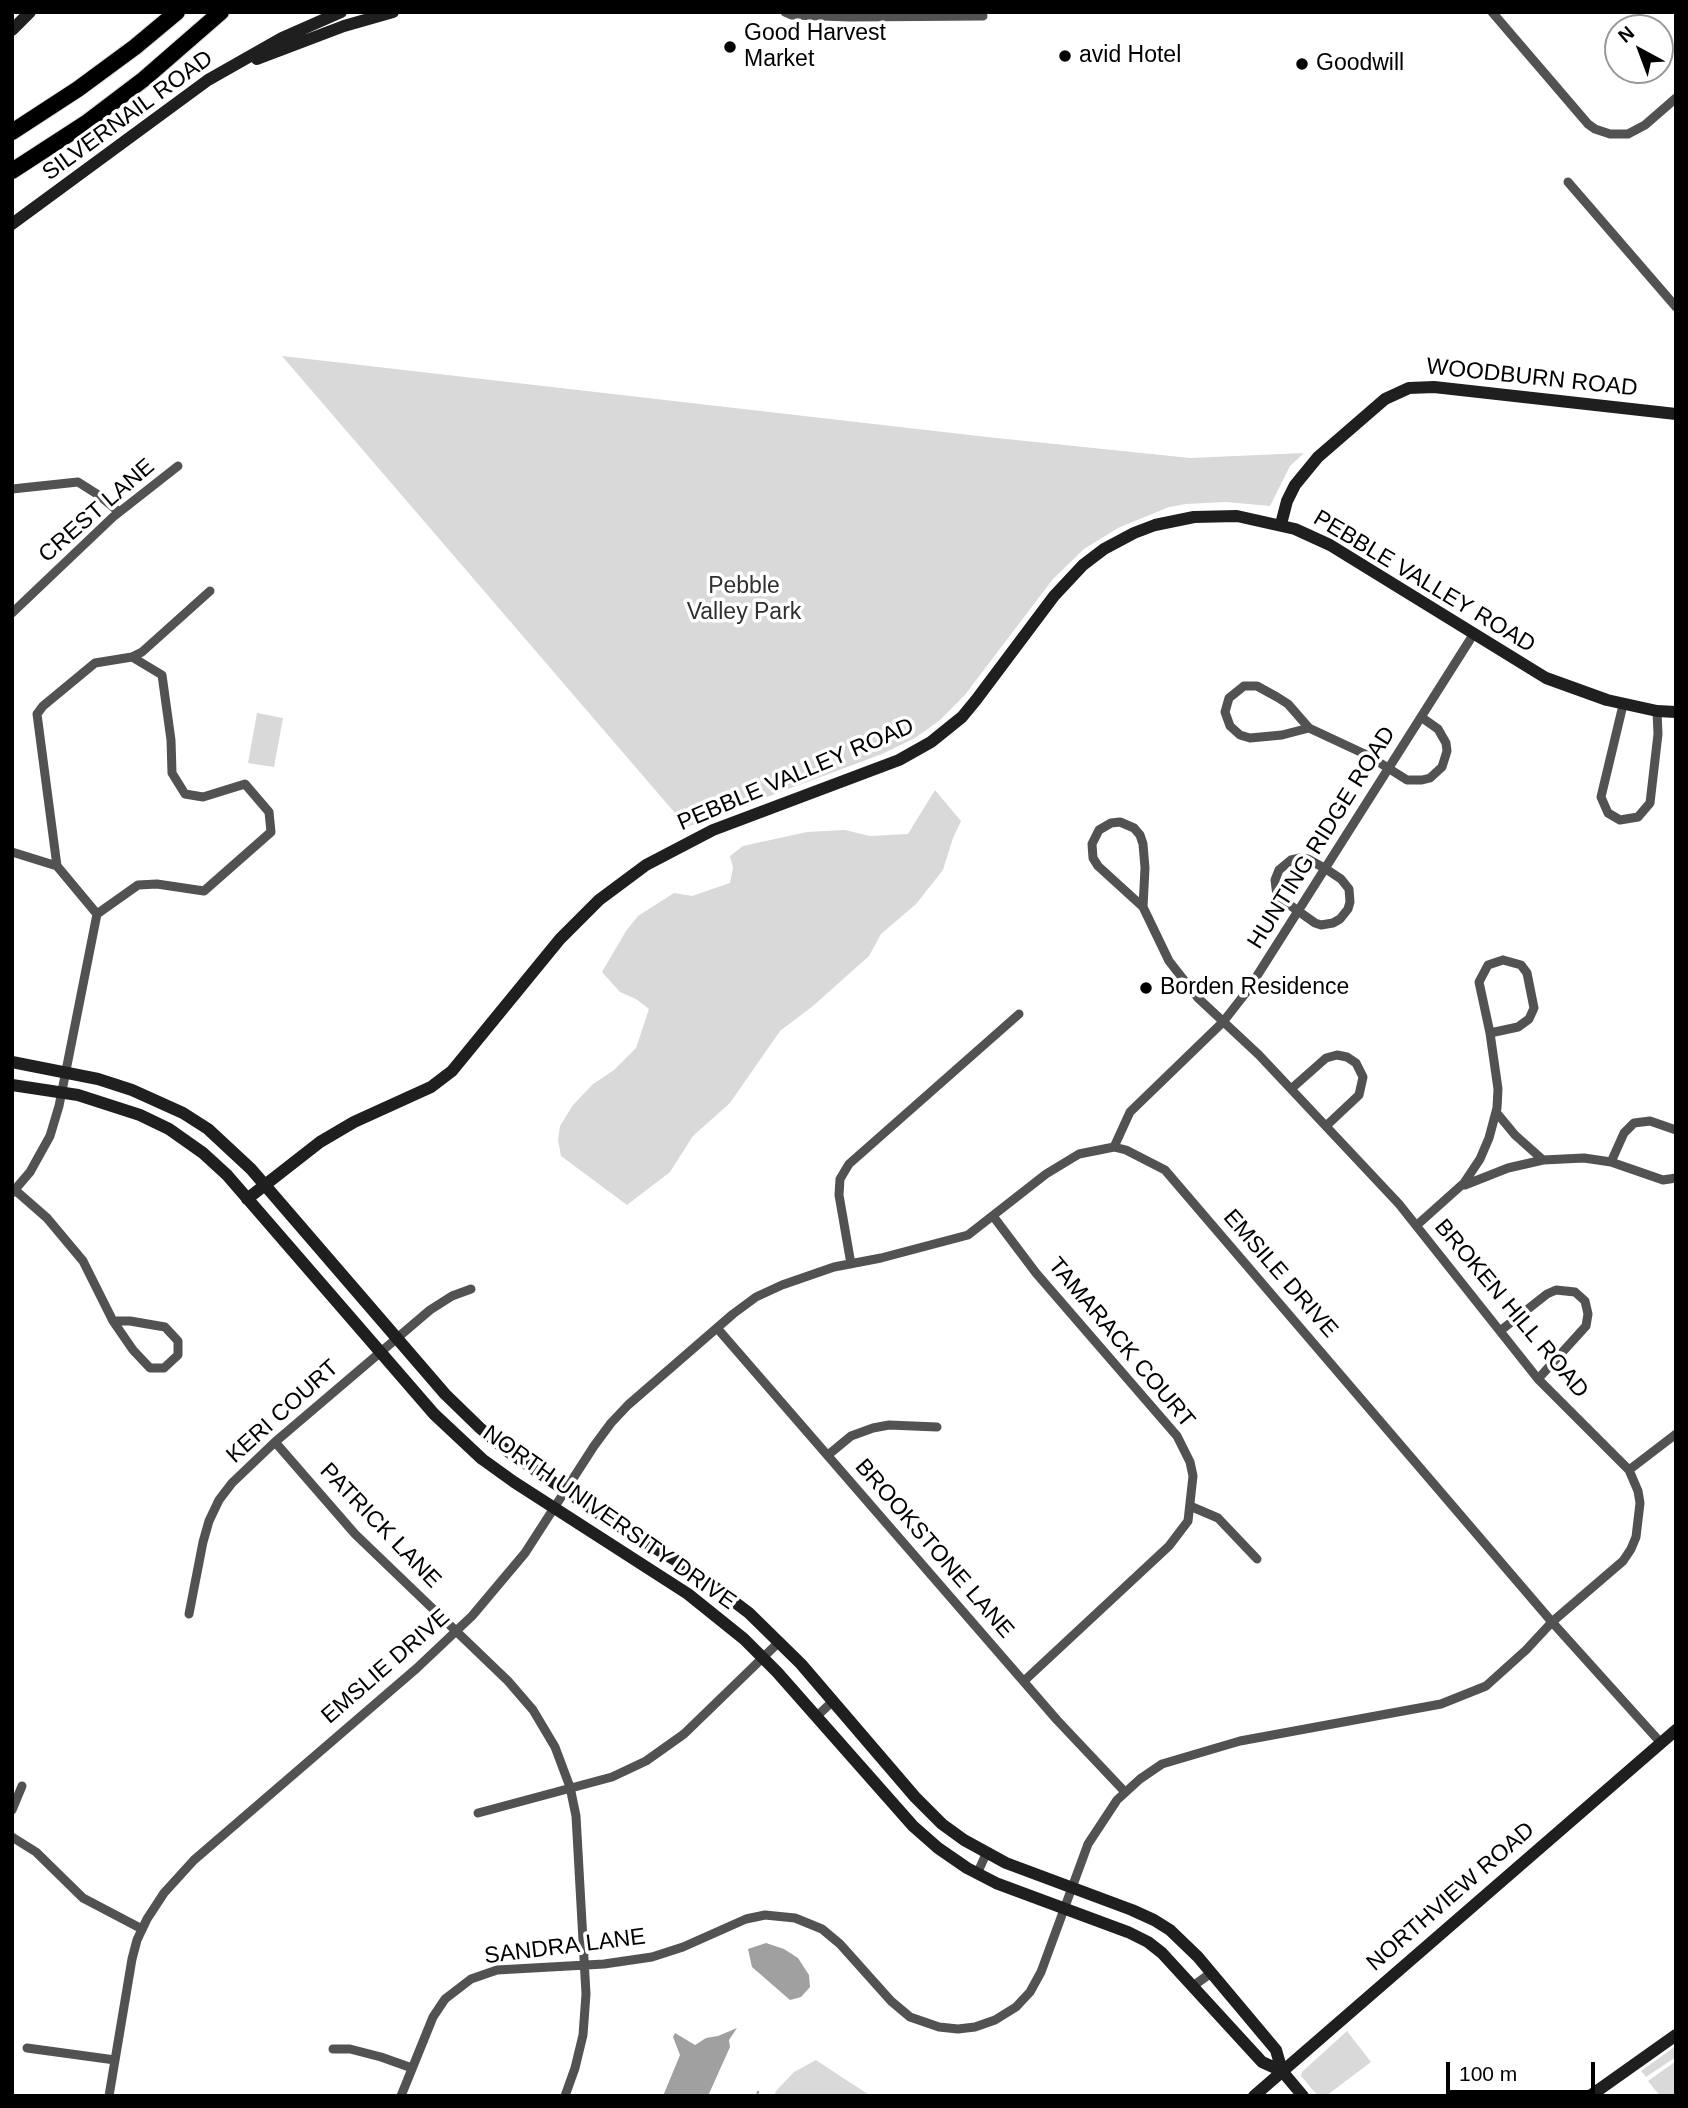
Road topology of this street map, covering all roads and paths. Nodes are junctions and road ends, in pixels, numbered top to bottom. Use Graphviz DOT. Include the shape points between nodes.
graph roads {
  1 [pos="30,12"];
  2 [pos="177,12"];
  3 [pos="221,12"];
  4 [pos="341,12"];
  5 [pos="393,12"];
  6 [pos="785,12"];
  7 [pos="1492,12"];
  8 [pos="983,16"];
  9 [pos="12,30"];
  10 [pos="233,67"];
  11 [pos="1676,99"];
  12 [pos="12,132"];
  13 [pos="12,171"];
  14 [pos="1568,182"];
  15 [pos="12,224"];
  16 [pos="1676,307"];
  17 [pos="1676,414"];
  18 [pos="178,466"];
  19 [pos="12,489"];
  20 [pos="119,512"];
  21 [pos="1280,524"];
  22 [pos="210,591"];
  23 [pos="12,613"];
  24 [pos="1473,635"];
  25 [pos="132,657"];
  26 [pos="1623,705"];
  27 [pos="1657,711"];
  28 [pos="1676,712"];
  29 [pos="1421,717"];
  30 [pos="1309,728"];
  31 [pos="1389,768"];
  32 [pos="12,852"];
  33 [pos="57,866"];
  34 [pos="1326,869"];
  35 [pos="1143,907"];
  36 [pos="1298,913"];
  37 [pos="97,914"];
  38 [pos="1019,1014"];
  39 [pos="1223,1021"];
  40 [pos="1490,1033"];
  41 [pos="12,1062"];
  42 [pos="66,1071"];
  43 [pos="12,1084"];
  44 [pos="1291,1089"];
  45 [pos="61,1093"];
  46 [pos="1496,1112"];
  47 [pos="1326,1126"];
  48 [pos="1676,1130"];
  49 [pos="1114,1147"];
  50 [pos="1543,1160"];
  51 [pos="1611,1163"];
  52 [pos="1676,1178"];
  53 [pos="264,1185"];
  54 [pos="1460,1187"];
  55 [pos="14,1192"];
  56 [pos="247,1199"];
  57 [pos="993,1216"];
  58 [pos="1417,1225"];
  59 [pos="851,1264"];
  60 [pos="471,1289"];
  61 [pos="114,1321"];
  62 [pos="717,1328"];
  63 [pos="1500,1331"];
  64 [pos="397,1338"];
  65 [pos="380,1352"];
  66 [pos="1538,1379"];
  67 [pos="937,1427"];
  68 [pos="1676,1434"];
  69 [pos="275,1442"];
  70 [pos="828,1455"];
  71 [pos="1629,1470"];
  72 [pos="566,1491"];
  73 [pos="1189,1506"];
  74 [pos="554,1508"];
  75 [pos="1257,1559"];
  76 [pos="190,1614"];
  77 [pos="1552,1622"];
  78 [pos="457,1632"];
  79 [pos="779,1642"];
  80 [pos="762,1657"];
  81 [pos="1024,1681"];
  82 [pos="833,1701"];
  83 [pos="816,1717"];
  84 [pos="1676,1730"];
  85 [pos="1661,1743"];
  86 [pos="22,1786"];
  87 [pos="570,1787"];
  88 [pos="1125,1792"];
  89 [pos="12,1810"];
  90 [pos="478,1814"];
  91 [pos="12,1837"];
  92 [pos="986,1854"];
  93 [pos="977,1874"];
  94 [pos="1072,1888"];
  95 [pos="1065,1908"];
  96 [pos="142,1929"];
  97 [pos="585,1964"];
  98 [pos="1211,1973"];
  99 [pos="1193,1986"];
  100 [pos="1676,2035"];
  101 [pos="27,2048"];
  102 [pos="333,2049"];
  103 [pos="115,2060"];
  104 [pos="412,2068"];
  105 [pos="1282,2071"];
  106 [pos="109,2096"];
  107 [pos="401,2096"];
  108 [pos="565,2096"];
  109 [pos="1254,2096"];
  110 [pos="1303,2096"];
  111 [pos="1590,2096"];
  1 -- 9 [label="street"];
  2 -- 12 [label="highway" via="88,82"];
  3 -- 13 [label="highway" via="86,123"];
  4 -- 10 [label="street, SILVERNAIL ROAD" via="282,38"];
  5 -- 10 [label="street, SILVERNAIL ROAD"];
  6 -- 8 [label="street" via="850,17"];
  7 -- 11 [label="street" via="1595,129 1628,134"];
  10 -- 15 [label="street, SILVERNAIL ROAD" via="188,94"];
  14 -- 16 [label="street"];
  17 -- 21 [label="street, WOODBURN ROAD" via="1409,388 1385,399 1318,457 1295,485"];
  18 -- 20 [label="street, CREST LANE"];
  19 -- 20 [label="street" via="78,481"];
  20 -- 23 [label="street, CREST LANE"];
  21 -- 24 [label="street, PEBBLE VALLEY ROAD" via="1330,545"];
  21 -- 53 [label="street, PEBBLE VALLEY ROAD" via="1237,516 1184,518 1134,533 1104,549 1067,581 962,717 939,736 899,760 713,830 646,864 582,915 452,1072 354,1122"];
  22 -- 25 [label="street"];
  24 -- 26 [label="street, PEBBLE VALLEY ROAD" via="1546,678"];
  24 -- 29 [label="street, HUNTING RIDGE ROAD"];
  25 -- 33 [label="street" via="96,663 37,714"];
  25 -- 37 [label="street" via="162,675 172,773 185,794 204,797 246,785 270,812 271,832 204,891 138,885"];
  26 -- 27 [label="street, PEBBLE VALLEY ROAD"];
  26 -- 27 [label="street" via="1601,797 1604,808 1620,820 1639,817 1650,803"];
  27 -- 28 [label="street, PEBBLE VALLEY ROAD"];
  29 -- 31 [label="street, HUNTING RIDGE ROAD"];
  29 -- 31 [label="street" via="1438,729 1446,743 1442,766 1430,778 1414,781"];
  30 -- 30 [label="street" via="1287,704 1257,686 1238,689 1226,704 1226,719 1240,735 1282,735"];
  30 -- 31 [label="street"];
  31 -- 34 [label="street, HUNTING RIDGE ROAD"];
  32 -- 33 [label="street"];
  33 -- 37 [label="street"];
  34 -- 36 [label="street, HUNTING RIDGE ROAD"];
  34 -- 36 [label="street" via="1300,858 1279,870 1278,896"];
  34 -- 36 [label="street" via="1349,889 1345,914 1334,923 1321,925"];
  35 -- 35 [label="street" via="1142,839 1130,826 1120,822 1107,825 1093,840 1093,858"];
  35 -- 39 [label="street, BROKEN HILL ROAD" via="1182,980"];
  36 -- 39 [label="street, HUNTING RIDGE ROAD"];
  37 -- 42 [label="street"];
  38 -- 59 [label="street" via="849,1164 840,1179 839,1195"];
  39 -- 44 [label="street, BROKEN HILL ROAD"];
  39 -- 49 [label="street, HUNTING RIDGE ROAD" via="1130,1112"];
  40 -- 40 [label="street" via="1518,1027 1534,1008 1527,973 1511,961 1488,965 1479,982"];
  40 -- 46 [label="street"];
  41 -- 42 [label="street, NORTH UNIVERSITY DRIVE"];
  42 -- 45 [label="street"];
  42 -- 53 [label="street, NORTH UNIVERSITY DRIVE" via="132,1090 183,1113 224,1143"];
  43 -- 45 [label="street, NORTH UNIVERSITY DRIVE"];
  44 -- 47 [label="street, BROKEN HILL ROAD"];
  44 -- 47 [label="street" via="1326,1058 1336,1055 1356,1063 1363,1077 1359,1095"];
  45 -- 55 [label="street" via="45,1148"];
  45 -- 56 [label="street, NORTH UNIVERSITY DRIVE" via="105,1103 169,1129 203,1153"];
  46 -- 50 [label="street"];
  46 -- 54 [label="street" via="1485,1149"];
  47 -- 58 [label="street, BROKEN HILL ROAD"];
  48 -- 51 [label="street" via="1650,1121 1634,1123 1624,1133"];
  49 -- 57 [label="street" via="1079,1154"];
  49 -- 77 [label="street, EMSILE DRIVE" via="1165,1170"];
  50 -- 51 [label="street"];
  50 -- 54 [label="street"];
  51 -- 52 [label="street" via="1663,1180"];
  53 -- 56 [label="street, PEBBLE VALLEY ROAD"];
  53 -- 64 [label="street, NORTH UNIVERSITY DRIVE"];
  54 -- 58 [label="street"];
  55 -- 61 [label="street" via="47,1218 83,1261"];
  56 -- 65 [label="street, NORTH UNIVERSITY DRIVE"];
  57 -- 59 [label="street" via="968,1235"];
  57 -- 73 [label="street, TAMARACK COURT" via="1036,1273 1177,1436 1193,1476"];
  58 -- 63 [label="street, BROKEN HILL ROAD"];
  59 -- 62 [label="street, EMSLIE DRIVE" via="756,1297"];
  60 -- 64 [label="street, KERI COURT" via="440,1303"];
  61 -- 61 [label="street" via="150,1368 164,1368 178,1355 178,1341 170,1330"];
  62 -- 70 [label="street, BROOKSTONE LANE"];
  62 -- 72 [label="street, EMSLIE DRIVE" via="611,1423"];
  63 -- 66 [label="street, BROKEN HILL ROAD"];
  63 -- 66 [label="street" via="1556,1290 1575,1292 1585,1301 1586,1326"];
  64 -- 65 [label="street, KERI COURT"];
  64 -- 72 [label="street, NORTH UNIVERSITY DRIVE" via="480,1428"];
  65 -- 69 [label="street, KERI COURT"];
  65 -- 74 [label="street, NORTH UNIVERSITY DRIVE" via="434,1414 474,1451"];
  66 -- 71 [label="street, BROKEN HILL ROAD"];
  67 -- 70 [label="street" via="873,1428 851,1436"];
  68 -- 71 [label="street"];
  69 -- 76 [label="street, KERI COURT" via="219,1500 203,1542"];
  69 -- 78 [label="street, PATRICK LANE" via="355,1534"];
  70 -- 81 [label="street, BROOKSTONE LANE"];
  71 -- 77 [label="street, BROKEN HILL ROAD" via="1640,1503 1631,1549"];
  72 -- 74 [label="street, EMSLIE DRIVE"];
  72 -- 79 [label="street, NORTH UNIVERSITY DRIVE" via="703,1578"];
  73 -- 75 [label="street" via="1217,1518"];
  73 -- 81 [label="street, TAMARACK COURT" via="1188,1521 1169,1546"];
  74 -- 78 [label="street, EMSLIE DRIVE" via="525,1553"];
  74 -- 80 [label="street, NORTH UNIVERSITY DRIVE" via="688,1594"];
  77 -- 85 [label="street, EMSILE DRIVE"];
  77 -- 88 [label="street, BROKEN HILL ROAD" via="1486,1686 1461,1696 1396,1714 1227,1745 1162,1764"];
  78 -- 87 [label="street, PATRICK LANE" via="533,1710 555,1747"];
  78 -- 96 [label="street, EMSLIE DRIVE" via="184,1869"];
  79 -- 80 [label="street"];
  79 -- 82 [label="street, NORTH UNIVERSITY DRIVE"];
  80 -- 83 [label="street, NORTH UNIVERSITY DRIVE"];
  80 -- 87 [label="street" via="665,1749 622,1772"];
  81 -- 88 [label="street, BROOKSTONE LANE"];
  82 -- 83 [label="street"];
  82 -- 92 [label="street, NORTH UNIVERSITY DRIVE" via="928,1811"];
  83 -- 93 [label="street, NORTH UNIVERSITY DRIVE" via="913,1826"];
  84 -- 85 [label="street, NORTHVIEW ROAD"];
  85 -- 105 [label="street, NORTHVIEW ROAD"];
  86 -- 89 [label="street"];
  87 -- 90 [label="street"];
  87 -- 97 [label="street, PATRICK LANE" via="578,1830"];
  88 -- 94 [label="street, BROKEN HILL ROAD" via="1088,1844"];
  91 -- 96 [label="street" via="36,1852 83,1898"];
  92 -- 93 [label="street"];
  92 -- 94 [label="street, NORTH UNIVERSITY DRIVE"];
  93 -- 95 [label="street, NORTH UNIVERSITY DRIVE"];
  94 -- 95 [label="street, BROKEN HILL ROAD"];
  94 -- 98 [label="street, NORTH UNIVERSITY DRIVE" via="1154,1920 1184,1943"];
  95 -- 97 [label="street, SANDRA LANE" via="1030,1992 1016,2007 975,2027 939,2027 910,2017 822,1929 786,1916 746,1919 653,1956"];
  95 -- 99 [label="street, NORTH UNIVERSITY DRIVE" via="1148,1942"];
  96 -- 103 [label="street, EMSLIE DRIVE" via="129,1971"];
  97 -- 104 [label="street, SANDRA LANE" via="497,1970 465,1982 439,2008"];
  97 -- 108 [label="street, PATRICK LANE" via="583,2035"];
  98 -- 99 [label="street"];
  98 -- 105 [label="street, NORTH UNIVERSITY DRIVE" via="1276,2050"];
  99 -- 105 [label="street, NORTH UNIVERSITY DRIVE" via="1262,2062"];
  100 -- 111 [label="street"];
  101 -- 103 [label="street"];
  102 -- 104 [label="street" via="350,2049"];
  103 -- 106 [label="street, EMSLIE DRIVE"];
  104 -- 107 [label="street, SANDRA LANE"];
  105 -- 109 [label="street, NORTHVIEW ROAD"];
  105 -- 110 [label="street, NORTH UNIVERSITY DRIVE"];
}
